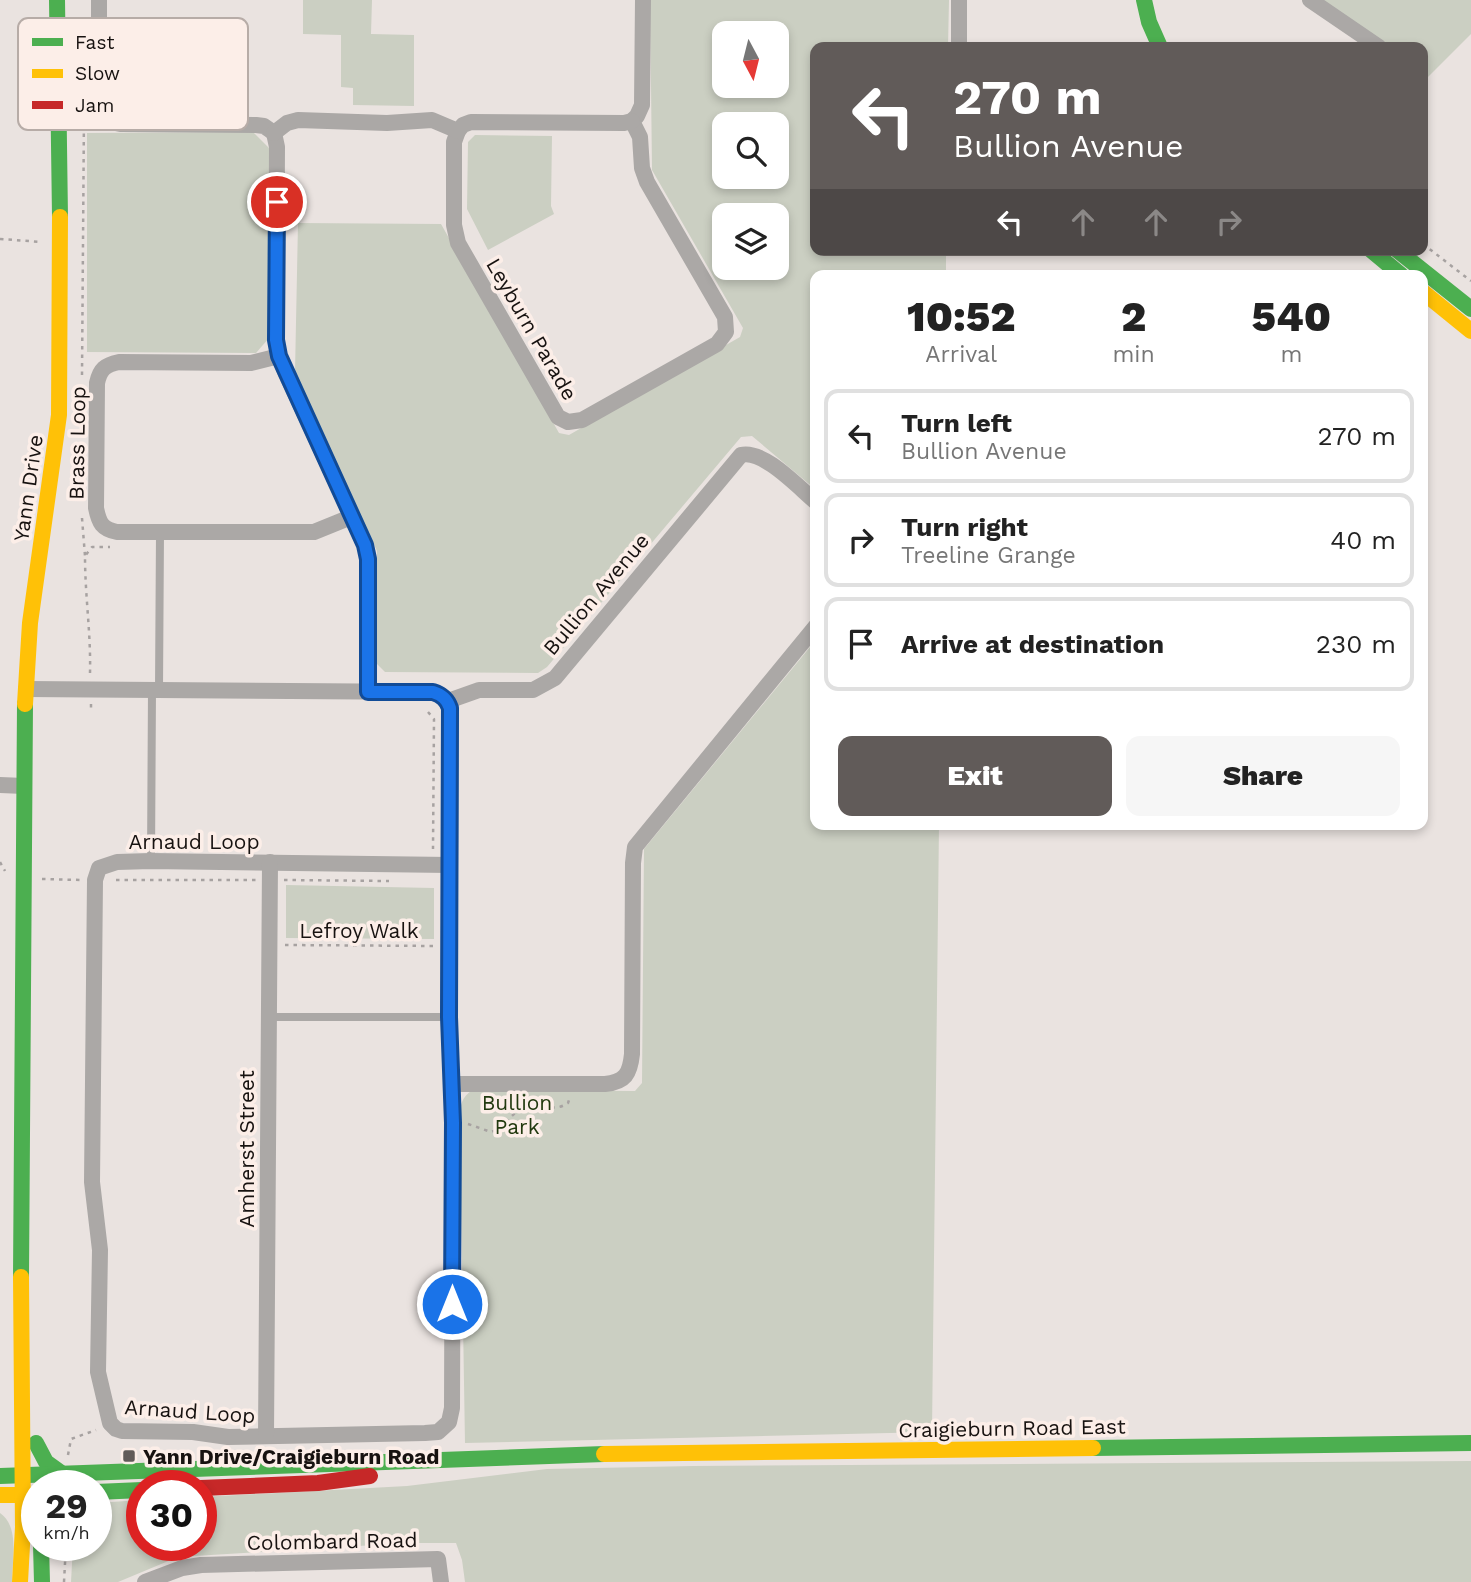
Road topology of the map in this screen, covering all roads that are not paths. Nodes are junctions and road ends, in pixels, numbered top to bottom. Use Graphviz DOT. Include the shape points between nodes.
graph roads {
  1 [pos="57,0"];
  2 [pos="99,0"];
  3 [pos="643,0"];
  4 [pos="960,0"];
  5 [pos="1130,0"];
  6 [pos="1144,0"];
  7 [pos="1310,0"];
  8 [pos="57,18"];
  9 [pos="99,18"];
  10 [pos="959,42"];
  11 [pos="1143,42"];
  12 [pos="1158,42"];
  13 [pos="1372,42"];
  14 [pos="632,121"];
  15 [pos="248,125"];
  16 [pos="59,130"];
  17 [pos="458,131"];
  18 [pos="274,133"];
  19 [pos="1378,256"];
  20 [pos="1405,256"];
  21 [pos="1395,270"];
  22 [pos="1422,270"];
  23 [pos="1428,275"];
  24 [pos="1428,296"];
  25 [pos="1471,309"];
  26 [pos="1471,331"];
  27 [pos="279,356"];
  28 [pos="810,497"];
  29 [pos="352,517"];
  30 [pos="160,532"];
  31 [pos="810,633"];
  32 [pos="26,689"];
  33 [pos="156,689"];
  34 [pos="368,692"];
  35 [pos="448,701"];
  36 [pos="0,785"];
  37 [pos="24,786"];
  38 [pos="150,861"];
  39 [pos="270,862"];
  40 [pos="442,864"];
  41 [pos="268,1017"];
  42 [pos="449,1017"];
  43 [pos="452,1084"];
  44 [pos="265,1436"];
  45 [pos="29,1442"];
  46 [pos="1471,1443"];
  47 [pos="554,1455"];
  48 [pos="0,1467"];
  49 [pos="32,1470"];
  50 [pos="54,1470"];
  51 [pos="112,1473"];
  52 [pos="0,1476"];
  53 [pos="21,1478"];
  54 [pos="217,1487"];
  55 [pos="0,1495"];
  56 [pos="21,1495"];
  57 [pos="0,1501"];
  58 [pos="21,1522"];
  59 [pos="21,1561"];
  60 [pos="41,1561"];
  61 [pos="20,1582"];
  62 [pos="42,1582"];
  63 [pos="145,1582"];
  64 [pos="441,1582"];
  1 -- 8 [label="main road, Yann Drive"];
  2 -- 9 [label="street"];
  3 -- 14 [label="street" via="642,105"];
  4 -- 10 [label="street"];
  5 -- 11 [label="main road"];
  6 -- 12 [label="main road"];
  7 -- 13 [label="street"];
  14 -- 17 [label="street" via="471,122"];
  14 -- 17 [label="street, Leyburn Parade" via="640,137 643,173 725,317 726,332 717,344 574,422 558,417 458,243 454,225 454,142"];
  15 -- 18 [label="street"];
  16 -- 32 [label="main road, Yann Drive" via="59,415 30,623"];
  17 -- 18 [label="street" via="432,120 298,120"];
  18 -- 27 [label="street"];
  19 -- 21 [label="main road"];
  20 -- 22 [label="main road"];
  23 -- 25 [label="main road"];
  24 -- 26 [label="main road"];
  27 -- 29 [label="street"];
  27 -- 30 [label="street, Brass Loop" via="251,363 119,362 103,367 99,373 96,508 100,524 117,532"];
  28 -- 35 [label="street, Bullion Avenue" via="762,457 741,455 555,678 533,690 479,690"];
  29 -- 30 [label="street, Brass Loop" via="314,532"];
  29 -- 34 [label="street" via="368,559"];
  30 -- 33 [label="lane"];
  31 -- 43 [label="street" via="633,853 628,1076 614,1083"];
  32 -- 33 [label="street"];
  32 -- 37 [label="main road, Yann Drive"];
  33 -- 34 [label="street"];
  33 -- 38 [label="lane"];
  34 -- 35 [label="street" via="433,692"];
  35 -- 40 [label="street, Arnaud Loop" via="452,718"];
  36 -- 37 [label="street"];
  37 -- 45 [label="main road, Yann Drive" via="21,1318 33,1379"];
  38 -- 39 [label="street, Arnaud Loop"];
  38 -- 44 [label="street, Arnaud Loop" via="107,864 99,868 95,880 92,1182 100,1250 98,1372 110,1423 116,1429"];
  39 -- 40 [label="street, Arnaud Loop"];
  39 -- 41 [label="street, Amherst Street"];
  40 -- 42 [label="street, Arnaud Loop" via="450,946"];
  41 -- 42 [label="lane"];
  41 -- 44 [label="street, Amherst Street"];
  42 -- 43 [label="street, Arnaud Loop"];
  43 -- 44 [label="street, Arnaud Loop" via="449,1422 438,1432 425,1433"];
  45 -- 48 [label="main road"];
  45 -- 49 [label="main road, Yann Drive"];
  45 -- 50 [label="main road"];
  46 -- 47 [label="main road, Craigieburn Road East"];
  47 -- 51 [label="main road, Craigieburn Road East"];
  47 -- 54 [label="main road, Craigieburn Road East" via="318,1483"];
  52 -- 53 [label="main road, Craigieburn Road East"];
  55 -- 56 [label="main road"];
  57 -- 58 [label="main road"];
  59 -- 61 [label="main road, Yann Drive"];
  60 -- 62 [label="main road"];
  63 -- 64 [label="street, Colombard Road" via="201,1565 438,1559"];
}
